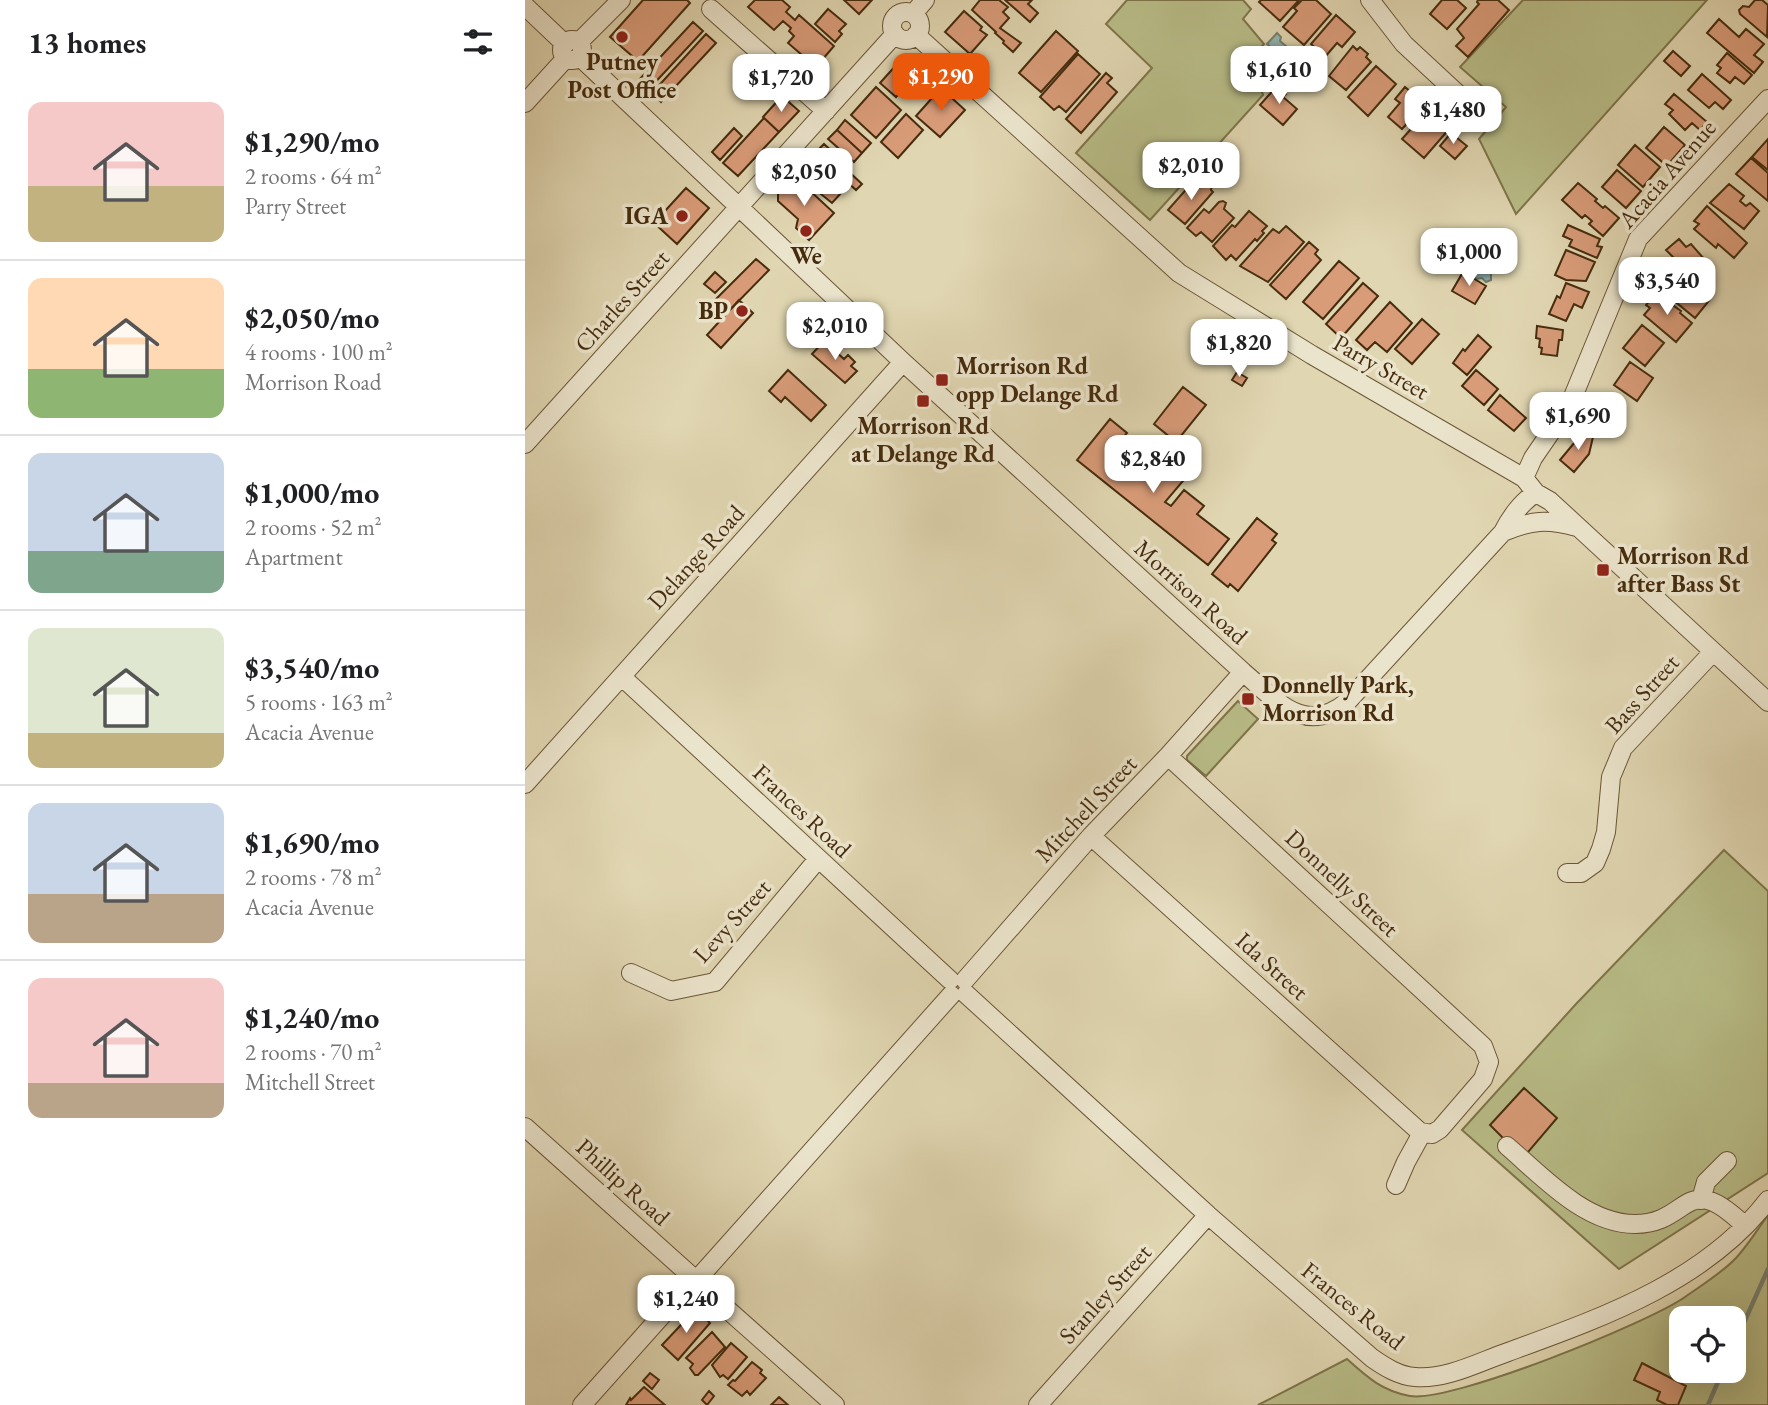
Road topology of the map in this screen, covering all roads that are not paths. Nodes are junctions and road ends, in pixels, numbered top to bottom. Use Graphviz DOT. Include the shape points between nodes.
graph roads {
  1 [pos="621,0"];
  2 [pos="925,0"];
  3 [pos="1370,0"];
  4 [pos="525,6"];
  5 [pos="711,9"];
  6 [pos="913,14"];
  7 [pos="895,34"];
  8 [pos="916,35"];
  9 [pos="572,50"];
  10 [pos="1768,99"];
  11 [pos="525,103"];
  12 [pos="1474,109"];
  13 [pos="825,111"];
  14 [pos="740,207"];
  15 [pos="903,362"];
  16 [pos="525,444"];
  17 [pos="1524,478"];
  18 [pos="1536,493"];
  19 [pos="1579,528"];
  20 [pos="1503,532"];
  21 [pos="1713,652"];
  22 [pos="1243,672"];
  23 [pos="622,677"];
  24 [pos="1768,702"];
  25 [pos="1168,756"];
  26 [pos="525,784"];
  27 [pos="1091,836"];
  28 [pos="818,859"];
  29 [pos="1567,873"];
  30 [pos="631,973"];
  31 [pos="958,987"];
  32 [pos="525,1127"];
  33 [pos="1421,1133"];
  34 [pos="1507,1146"];
  35 [pos="1727,1161"];
  36 [pos="1396,1185"];
  37 [pos="1701,1200"];
  38 [pos="1768,1200"];
  39 [pos="1209,1216"];
  40 [pos="1745,1226"];
  41 [pos="695,1280"];
  42 [pos="582,1405"];
  43 [pos="835,1405"];
  44 [pos="1038,1405"];
  1 -- 9 [label="street"];
  2 -- 6 [label="street"];
  3 -- 12 [label="street" via="1404,44"];
  4 -- 9 [label="street, Morrison Road"];
  5 -- 13 [label="street"];
  6 -- 7 [label="street" via="903,12 895,17"];
  6 -- 8 [label="street" via="920,24"];
  7 -- 8 [label="street" via="908,40"];
  7 -- 13 [label="street, Charles Street"];
  8 -- 17 [label="street, Parry Street" via="1179,273"];
  9 -- 11 [label="street"];
  9 -- 14 [label="street, Morrison Road"];
  10 -- 17 [label="street, Acacia Avenue" via="1638,239 1570,404"];
  13 -- 14 [label="street, Charles Street"];
  14 -- 15 [label="street, Morrison Road"];
  14 -- 16 [label="street, Charles Street"];
  15 -- 22 [label="street, Morrison Road"];
  15 -- 23 [label="street, Delange Road"];
  17 -- 18 [label="street, Parry Street"];
  18 -- 19 [label="street"];
  18 -- 20 [label="street, Morrison Road"];
  19 -- 20 [label="street" via="1536,522"];
  19 -- 21 [label="street"];
  20 -- 22 [label="street, Morrison Road" via="1338,709 1318,717 1288,710"];
  21 -- 24 [label="street"];
  21 -- 29 [label="street, Bass Street" via="1623,748 1611,777 1606,832 1595,863 1581,873"];
  22 -- 25 [label="street, Mitchell Street"];
  23 -- 26 [label="street, Delange Road"];
  23 -- 28 [label="street, Frances Road"];
  25 -- 27 [label="street, Mitchell Street"];
  25 -- 33 [label="street, Donnelly Street" via="1483,1046 1489,1062 1483,1079 1440,1129"];
  27 -- 31 [label="street, Mitchell Street"];
  27 -- 33 [label="street, Ida Street"];
  28 -- 30 [label="street, Levy Street" via="715,982 671,991"];
  28 -- 31 [label="street, Frances Road"];
  31 -- 39 [label="street, Frances Road"];
  31 -- 41 [label="street, Mitchell Street"];
  32 -- 41 [label="street, Phillip Road"];
  33 -- 36 [label="street"];
  34 -- 37 [label="street" via="1563,1193 1610,1219 1636,1224"];
  35 -- 37 [label="street" via="1706,1182"];
  37 -- 40 [label="street" via="1710,1199"];
  38 -- 40 [label="street, Frances Road"];
  39 -- 40 [label="street, Frances Road" via="1372,1358 1391,1371 1414,1377 1465,1367 1631,1304 1687,1271"];
  39 -- 44 [label="street, Stanley Street"];
  41 -- 42 [label="street, Mitchell Street"];
  41 -- 43 [label="street, Phillip Road"];
}
